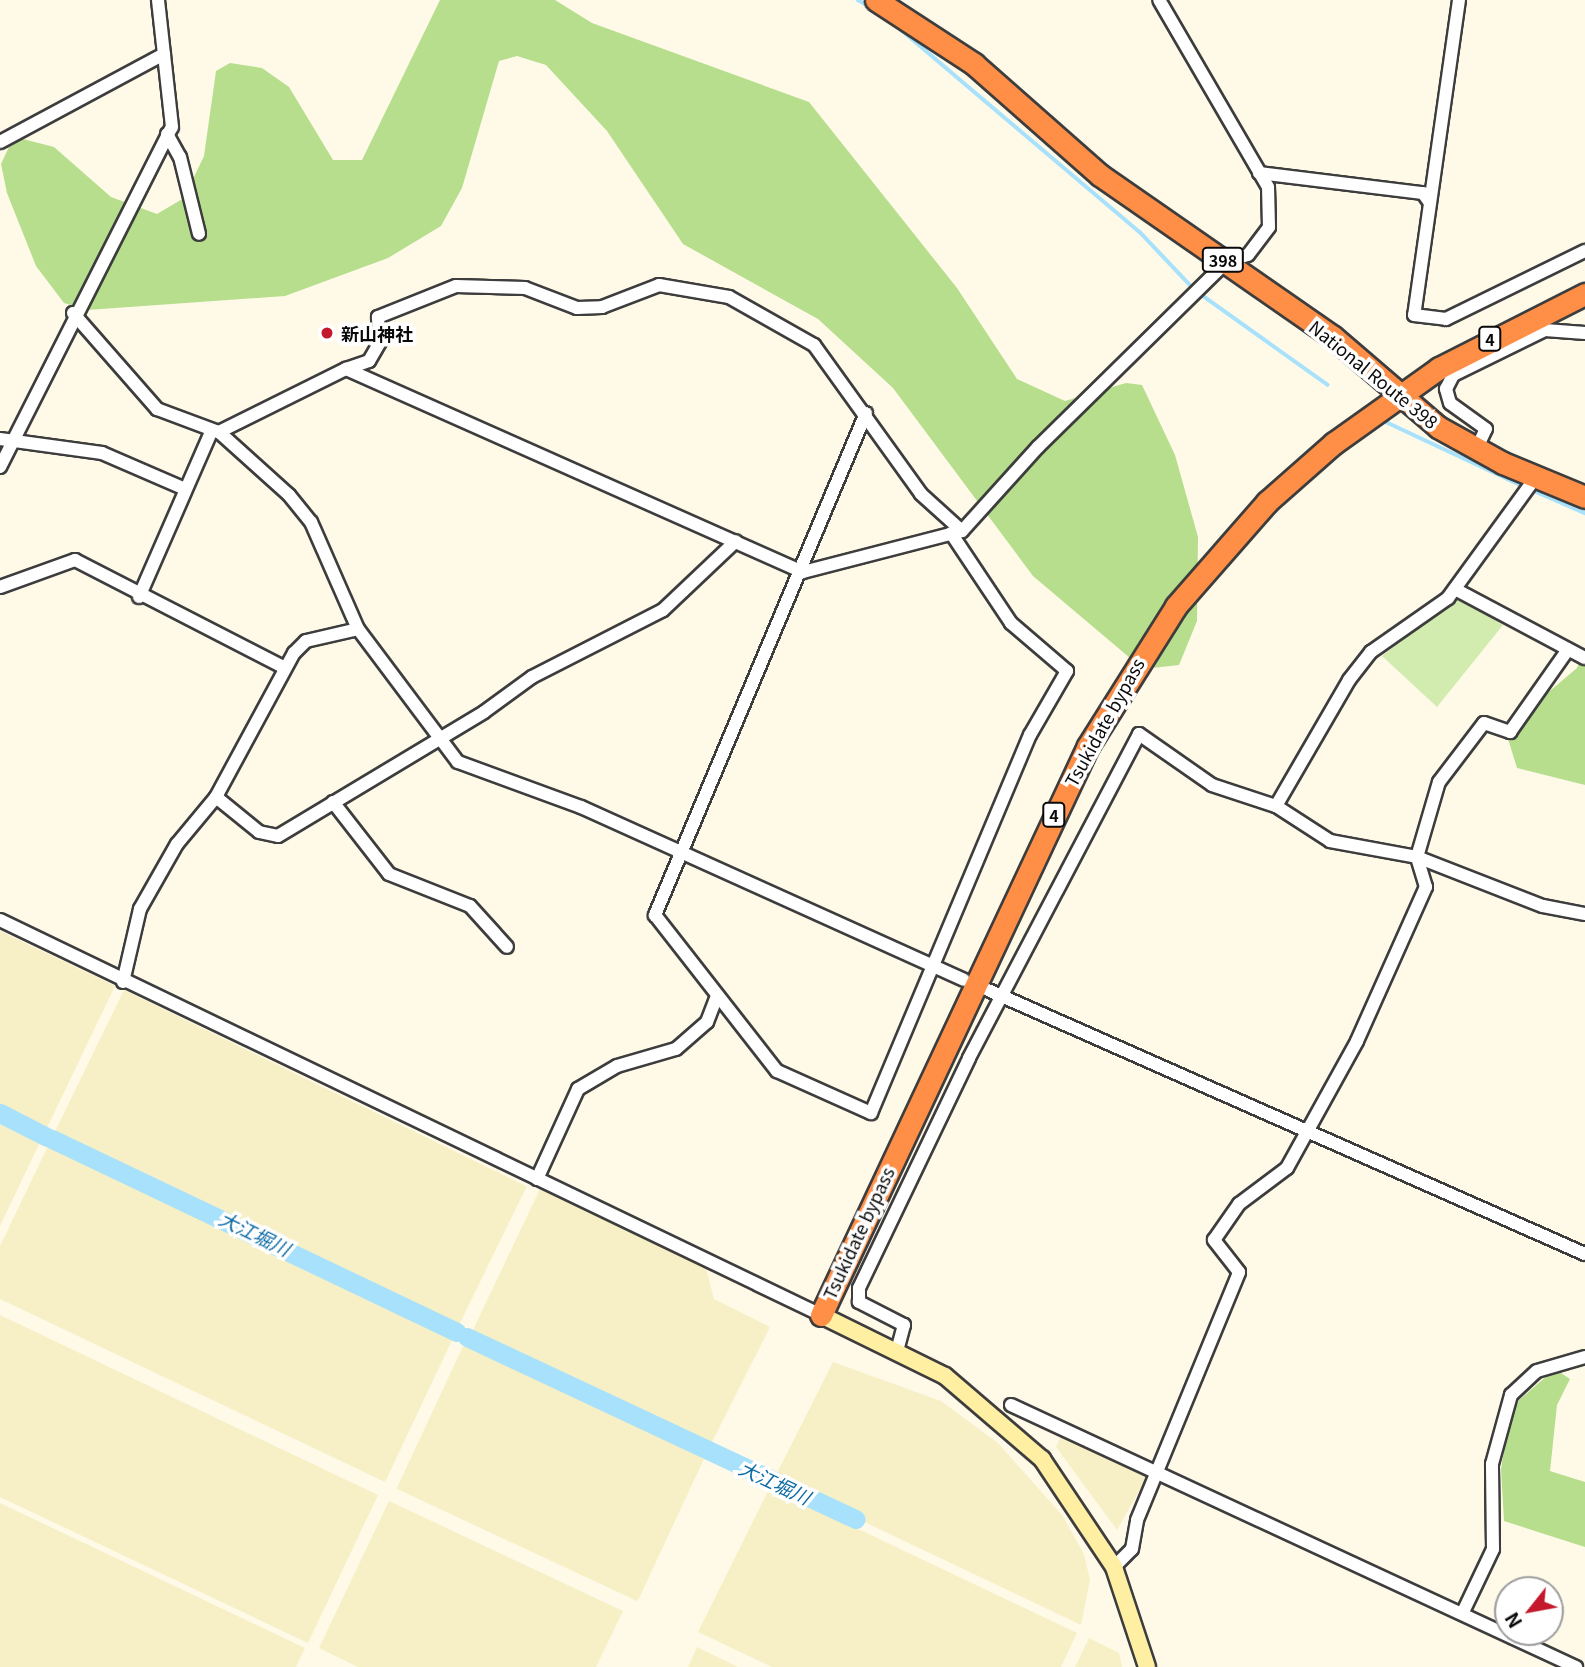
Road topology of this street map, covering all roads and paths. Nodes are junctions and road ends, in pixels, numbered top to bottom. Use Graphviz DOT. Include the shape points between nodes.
graph roads {
  1 [pos="158,0"];
  2 [pos="876,0"];
  3 [pos="1158,0"];
  4 [pos="1459,0"];
  5 [pos="164,54"];
  6 [pos="167,134"];
  7 [pos="0,142"];
  8 [pos="1259,173"];
  9 [pos="1430,202"];
  10 [pos="200,234"];
  11 [pos="1585,251"];
  12 [pos="1226,262"];
  13 [pos="1585,294"];
  14 [pos="73,313"];
  15 [pos="1585,333"];
  16 [pos="346,369"];
  17 [pos="1400,394"];
  18 [pos="866,413"];
  19 [pos="215,431"];
  20 [pos="5,440"];
  21 [pos="1476,450"];
  22 [pos="0,467"];
  23 [pos="1534,482"];
  24 [pos="185,489"];
  25 [pos="1585,497"];
  26 [pos="956,532"];
  27 [pos="736,541"];
  28 [pos="803,572"];
  29 [pos="0,587"];
  30 [pos="1455,589"];
  31 [pos="139,597"];
  32 [pos="358,629"];
  33 [pos="1567,650"];
  34 [pos="1585,658"];
  35 [pos="285,668"];
  36 [pos="436,740"];
  37 [pos="216,797"];
  38 [pos="333,802"];
  39 [pos="1276,806"];
  40 [pos="683,855"];
  41 [pos="1417,857"];
  42 [pos="1585,914"];
  43 [pos="0,920"];
  44 [pos="507,947"];
  45 [pos="933,967"];
  46 [pos="964,980"];
  47 [pos="123,982"];
  48 [pos="988,990"];
  49 [pos="1003,997"];
  50 [pos="716,998"];
  51 [pos="1303,1128"];
  52 [pos="537,1179"];
  53 [pos="1585,1254"];
  54 [pos="821,1315"];
  55 [pos="897,1351"];
  56 [pos="1584,1354"];
  57 [pos="1011,1405"];
  58 [pos="1158,1475"];
  59 [pos="1114,1567"];
  60 [pos="1463,1612"];
  61 [pos="1147,1667"];
  62 [pos="1576,1667"];
  1 -- 5 [label="street"];
  2 -- 12 [label="highway, National Route 398 / 398" via="974,64 1100,176"];
  3 -- 8 [label="street"];
  4 -- 9 [label="street"];
  5 -- 6 [label="street" via="172,99"];
  5 -- 7 [label="street"];
  6 -- 10 [label="street" via="180,157"];
  6 -- 14 [label="street"];
  8 -- 9 [label="street" via="1423,193"];
  8 -- 12 [label="street" via="1273,210 1269,227 1248,255"];
  9 -- 11 [label="street" via="1414,315 1446,319"];
  12 -- 17 [label="highway, National Route 398 / 398" via="1332,336"];
  12 -- 26 [label="street"];
  13 -- 17 [label="highway, Tsukidate bypass / 4" via="1479,345"];
  14 -- 19 [label="street" via="157,409"];
  14 -- 20 [label="street"];
  15 -- 21 [label="street" via="1545,330 1453,375 1450,403 1486,429"];
  16 -- 18 [label="street" via="369,361 380,342 378,317 456,286 525,288 577,308 602,307 659,285 729,297 794,328 837,371"];
  16 -- 19 [label="street"];
  16 -- 27 [label="street"];
  17 -- 21 [label="highway, National Route 398 / 398"];
  17 -- 54 [label="highway, Tsukidate bypass / 4" via="1259,510 1198,578 1131,669 1066,790"];
  18 -- 26 [label="street" via="922,494"];
  18 -- 28 [label="street"];
  19 -- 24 [label="street"];
  19 -- 32 [label="street" via="311,522"];
  20 -- 22 [label="street"];
  20 -- 24 [label="street" via="102,453"];
  21 -- 23 [label="highway, National Route 398 / 398"];
  23 -- 25 [label="highway, National Route 398 / 398"];
  23 -- 30 [label="street"];
  24 -- 31 [label="street"];
  26 -- 28 [label="street"];
  26 -- 45 [label="street" via="1011,623 1067,671 1030,735"];
  27 -- 28 [label="street"];
  27 -- 36 [label="street" via="663,610 532,677"];
  28 -- 40 [label="street"];
  29 -- 31 [label="street" via="75,560"];
  30 -- 33 [label="street"];
  30 -- 39 [label="street" via="1371,652"];
  31 -- 35 [label="street"];
  32 -- 35 [label="street" via="306,641"];
  32 -- 36 [label="street"];
  33 -- 34 [label="street"];
  33 -- 41 [label="street" via="1510,732 1484,723 1470,737 1439,782"];
  35 -- 37 [label="street"];
  36 -- 38 [label="street"];
  36 -- 40 [label="street" via="477,773 581,807"];
  37 -- 38 [label="street" via="259,832 278,836"];
  37 -- 47 [label="street" via="177,844 140,909"];
  38 -- 44 [label="street" via="389,874 470,906"];
  39 -- 41 [label="street" via="1330,841"];
  39 -- 49 [label="street" via="1212,785 1139,734"];
  40 -- 45 [label="street"];
  40 -- 50 [label="street" via="655,915"];
  41 -- 42 [label="street" via="1543,906"];
  41 -- 51 [label="street" via="1426,887 1357,1041"];
  43 -- 47 [label="street"];
  45 -- 46 [label="street"];
  45 -- 50 [label="street" via="872,1113 777,1071"];
  47 -- 52 [label="street"];
  48 -- 49 [label="street"];
  49 -- 51 [label="street"];
  49 -- 55 [label="street" via="857,1292 863,1305 904,1325"];
  50 -- 52 [label="street" via="706,1022 676,1049 617,1066 578,1088"];
  51 -- 53 [label="street"];
  51 -- 58 [label="street" via="1287,1168 1239,1204 1214,1240 1239,1272"];
  52 -- 54 [label="street"];
  54 -- 55 [label="street"];
  55 -- 59 [label="street" via="972,1395 1042,1459"];
  56 -- 60 [label="street" via="1537,1371 1511,1395 1492,1464 1493,1549"];
  57 -- 58 [label="street"];
  58 -- 59 [label="street" via="1132,1549"];
  58 -- 60 [label="street"];
  59 -- 61 [label="street"];
  60 -- 62 [label="street"];
}
